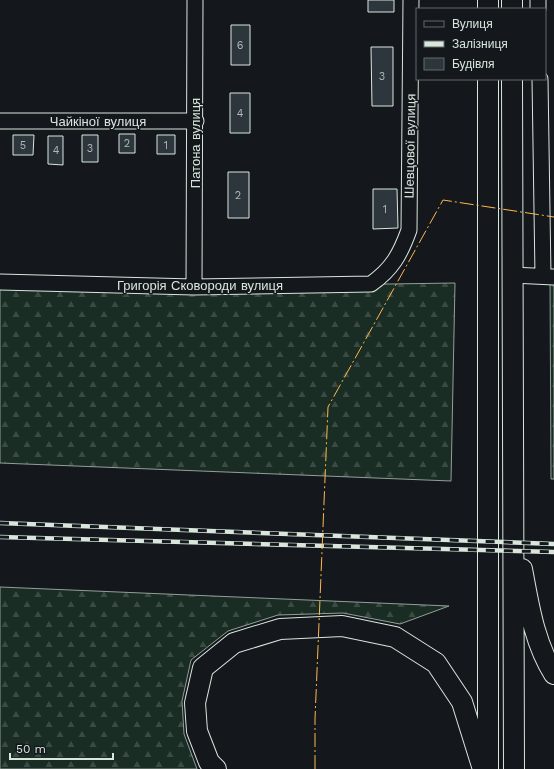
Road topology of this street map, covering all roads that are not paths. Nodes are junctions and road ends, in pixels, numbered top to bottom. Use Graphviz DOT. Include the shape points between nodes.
graph roads {
  1 [pos="195,0"];
  2 [pos="412,0"];
  3 [pos="488,80"];
  4 [pos="512,80"];
  5 [pos="540,80"];
  6 [pos="0,121"];
  7 [pos="196,121"];
  8 [pos="393,264"];
  9 [pos="512,275"];
  10 [pos="549,276"];
  11 [pos="0,282"];
  12 [pos="194,287"];
  13 [pos="513,518"];
  14 [pos="554,674"];
  15 [pos="216,769"];
  16 [pos="482,769"];
  17 [pos="488,769"];
  18 [pos="514,769"];
  1 -- 7 [label="street, Патона вулиця"];
  2 -- 8 [label="street, Шевцової вулиця" via="409,230 403,248"];
  3 -- 17 [label="main road"];
  4 -- 9 [label="main road"];
  5 -- 10 [label="street"];
  6 -- 7 [label="street, Чайкіної вулиця"];
  7 -- 12 [label="street, Патона вулиця"];
  8 -- 12 [label="street, Григорія Сковороди вулиця" via="384,275 370,284"];
  9 -- 10 [label="street"];
  9 -- 13 [label="main road"];
  11 -- 12 [label="street, Григорія Сковороди вулиця"];
  13 -- 14 [label="main road" via="531,620 544,658"];
  13 -- 18 [label="main road"];
  15 -- 16 [label="main road" via="209,762 197,731 195,703 203,668 234,642 280,629 342,626 395,637 436,663 462,702"];
}
